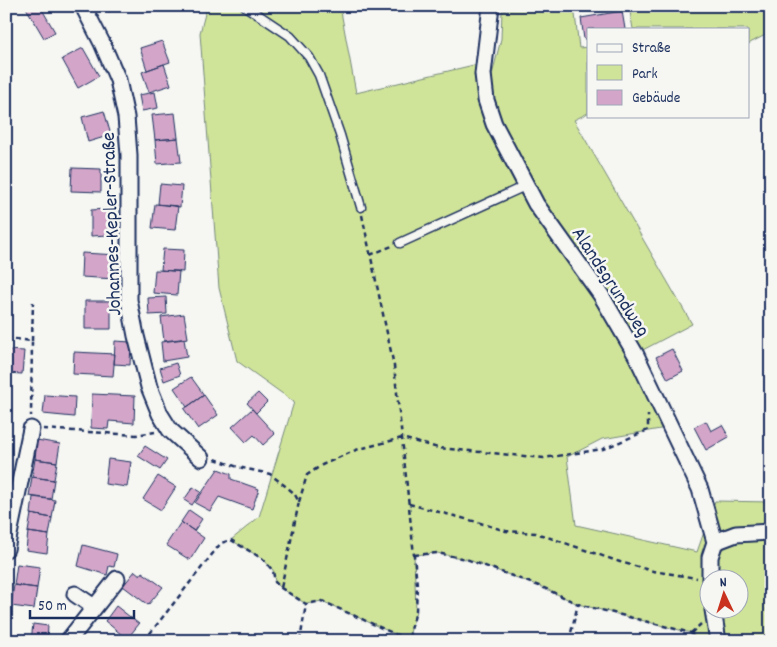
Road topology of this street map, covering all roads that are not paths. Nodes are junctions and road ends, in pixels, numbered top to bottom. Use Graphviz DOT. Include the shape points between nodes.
graph roads {
  1 [pos="83,6"];
  2 [pos="245,6"];
  3 [pos="490,6"];
  4 [pos="525,186"];
  5 [pos="361,207"];
  6 [pos="400,243"];
  7 [pos="31,429"];
  8 [pos="201,458"];
  9 [pos="771,532"];
  10 [pos="715,542"];
  11 [pos="6,549"];
  12 [pos="710,570"];
  13 [pos="117,579"];
  14 [pos="75,594"];
  15 [pos="94,607"];
  16 [pos="715,620"];
  17 [pos="68,641"];
  18 [pos="718,641"];
  1 -- 8 [label="street, Johannes-Kepler-Straße" via="118,80 126,117 129,300 149,387 170,430"];
  2 -- 5 [label="lane" via="290,36 309,57 319,75 340,135"];
  3 -- 4 [label="street, Alandsgrundweg" via="484,74 486,100 494,124"];
  4 -- 6 [label="lane"];
  4 -- 10 [label="street, Alandsgrundweg" via="601,295 636,355 700,489"];
  7 -- 11 [label="street"];
  9 -- 10 [label="street" via="736,534"];
  10 -- 12 [label="street, Alandsgrundweg"];
  13 -- 15 [label="street"];
  14 -- 15 [label="street"];
  15 -- 17 [label="street"];
  16 -- 18 [label="street"];
}
